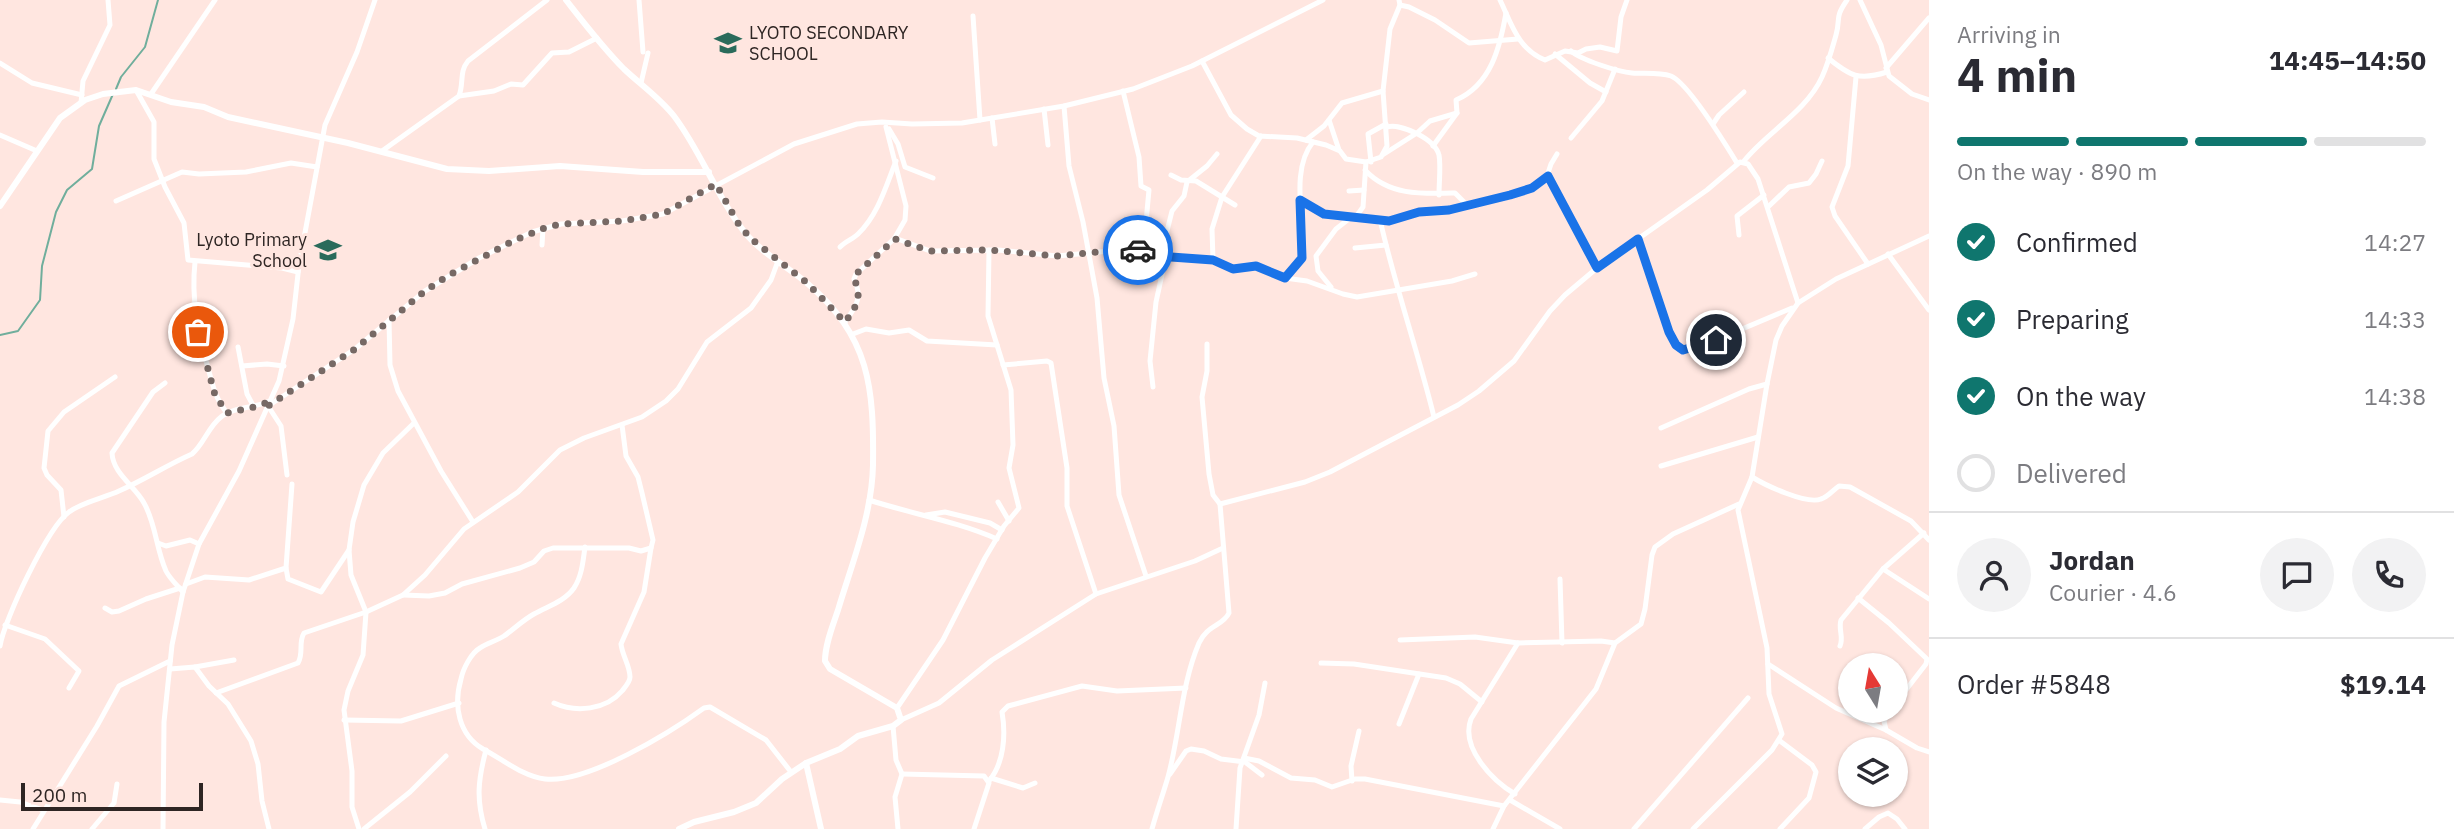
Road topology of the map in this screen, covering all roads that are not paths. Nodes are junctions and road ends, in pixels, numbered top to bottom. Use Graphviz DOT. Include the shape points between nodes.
graph roads {
  1 [pos="108,0"];
  2 [pos="215,0"];
  3 [pos="375,0"];
  4 [pos="547,0"];
  5 [pos="566,0"];
  6 [pos="639,0"];
  7 [pos="1323,0"];
  8 [pos="1500,0"];
  9 [pos="1627,0"];
  10 [pos="1847,0"];
  11 [pos="1860,0"];
  12 [pos="1399,3"];
  13 [pos="1506,13"];
  14 [pos="973,16"];
  15 [pos="1929,18"];
  16 [pos="597,38"];
  17 [pos="1518,39"];
  18 [pos="1500,41"];
  19 [pos="1571,51"];
  20 [pos="1555,54"];
  21 [pos="1828,58"];
  22 [pos="1202,61"];
  23 [pos="0,63"];
  24 [pos="1615,69"];
  25 [pos="1887,70"];
  26 [pos="1856,77"];
  27 [pos="641,83"];
  28 [pos="136,90"];
  29 [pos="1123,91"];
  30 [pos="1383,91"];
  31 [pos="1605,92"];
  32 [pos="1744,92"];
  33 [pos="151,94"];
  34 [pos="459,96"];
  35 [pos="81,99"];
  36 [pos="1929,100"];
  37 [pos="1064,106"];
  38 [pos="1044,109"];
  39 [pos="1457,113"];
  40 [pos="992,118"];
  41 [pos="981,120"];
  42 [pos="1329,120"];
  43 [pos="884,124"];
  44 [pos="1713,124"];
  45 [pos="1387,126"];
  46 [pos="1417,133"];
  47 [pos="0,135"];
  48 [pos="1261,136"];
  49 [pos="323,137"];
  50 [pos="1571,138"];
  51 [pos="1309,141"];
  52 [pos="995,144"];
  53 [pos="1048,145"];
  54 [pos="1433,146"];
  55 [pos="37,151"];
  56 [pos="382,151"];
  57 [pos="1340,151"];
  58 [pos="1217,154"];
  59 [pos="1384,154"];
  60 [pos="1557,154"];
  61 [pos="896,160"];
  62 [pos="1822,161"];
  63 [pos="1368,162"];
  64 [pos="1740,162"];
  65 [pos="317,167"];
  66 [pos="1366,170"];
  67 [pos="709,172"];
  68 [pos="1171,175"];
  69 [pos="1548,176"];
  70 [pos="933,178"];
  71 [pos="162,180"];
  72 [pos="1189,180"];
  73 [pos="716,184"];
  74 [pos="1364,190"];
  75 [pos="1349,191"];
  76 [pos="1439,195"];
  77 [pos="1764,195"];
  78 [pos="1222,197"];
  79 [pos="1300,200"];
  80 [pos="116,201"];
  81 [pos="1235,205"];
  82 [pos="1467,205"];
  83 [pos="0,206"];
  84 [pos="1768,207"];
  85 [pos="1352,218"];
  86 [pos="1379,221"];
  87 [pos="1146,222"];
  88 [pos="543,228"];
  89 [pos="1740,235"];
  90 [pos="1929,236"];
  91 [pos="894,239"];
  92 [pos="1638,239"];
  93 [pos="542,245"];
  94 [pos="1386,245"];
  95 [pos="841,247"];
  96 [pos="1355,248"];
  97 [pos="989,250"];
  98 [pos="1088,252"];
  99 [pos="1888,254"];
  100 [pos="1163,256"];
  101 [pos="1213,260"];
  102 [pos="778,261"];
  103 [pos="195,262"];
  104 [pos="1868,264"];
  105 [pos="1597,268"];
  106 [pos="298,272"];
  107 [pos="1475,274"];
  108 [pos="1285,278"];
  109 [pos="1334,290"];
  110 [pos="1398,291"];
  111 [pos="1796,305"];
  112 [pos="1929,310"];
  113 [pos="389,320"];
  114 [pos="845,322"];
  115 [pos="852,334"];
  116 [pos="1207,344"];
  117 [pos="997,345"];
  118 [pos="239,347"];
  119 [pos="1003,365"];
  120 [pos="242,366"];
  121 [pos="284,366"];
  122 [pos="115,377"];
  123 [pos="165,383"];
  124 [pos="1767,384"];
  125 [pos="1153,387"];
  126 [pos="269,404"];
  127 [pos="254,407"];
  128 [pos="227,413"];
  129 [pos="1434,417"];
  130 [pos="414,423"];
  131 [pos="622,425"];
  132 [pos="1661,428"];
  133 [pos="1758,437"];
  134 [pos="1661,466"];
  135 [pos="287,475"];
  136 [pos="1752,477"];
  137 [pos="292,484"];
  138 [pos="130,486"];
  139 [pos="869,500"];
  140 [pos="998,502"];
  141 [pos="1740,503"];
  142 [pos="1220,504"];
  143 [pos="923,516"];
  144 [pos="64,517"];
  145 [pos="1009,521"];
  146 [pos="473,522"];
  147 [pos="1002,530"];
  148 [pos="1924,533"];
  149 [pos="997,539"];
  150 [pos="1929,540"];
  151 [pos="158,543"];
  152 [pos="199,544"];
  153 [pos="585,547"];
  154 [pos="652,548"];
  155 [pos="1223,548"];
  156 [pos="349,550"];
  157 [pos="286,568"];
  158 [pos="1883,569"];
  159 [pos="1146,576"];
  160 [pos="1560,579"];
  161 [pos="183,588"];
  162 [pos="1096,594"];
  163 [pos="403,595"];
  164 [pos="1858,598"];
  165 [pos="1929,598"];
  166 [pos="105,608"];
  167 [pos="366,612"];
  168 [pos="5,625"];
  169 [pos="1400,640"];
  170 [pos="1518,643"];
  171 [pos="1562,643"];
  172 [pos="1615,643"];
  173 [pos="0,646"];
  174 [pos="1840,646"];
  175 [pos="234,660"];
  176 [pos="170,661"];
  177 [pos="1321,663"];
  178 [pos="1768,664"];
  179 [pos="195,667"];
  180 [pos="170,669"];
  181 [pos="1419,674"];
  182 [pos="1265,682"];
  183 [pos="1908,687"];
  184 [pos="69,688"];
  185 [pos="1186,688"];
  186 [pos="216,693"];
  187 [pos="1748,698"];
  188 [pos="1482,702"];
  189 [pos="555,703"];
  190 [pos="459,704"];
  191 [pos="897,708"];
  192 [pos="344,720"];
  193 [pos="901,720"];
  194 [pos="1884,723"];
  195 [pos="1399,724"];
  196 [pos="893,726"];
  197 [pos="1886,730"];
  198 [pos="1359,732"];
  199 [pos="1780,741"];
  200 [pos="486,750"];
  201 [pos="1929,752"];
  202 [pos="446,756"];
  203 [pos="1243,760"];
  204 [pos="806,763"];
  205 [pos="791,772"];
  206 [pos="902,774"];
  207 [pos="1262,775"];
  208 [pos="1168,776"];
  209 [pos="990,779"];
  210 [pos="1352,781"];
  211 [pos="1035,783"];
  212 [pos="117,784"];
  213 [pos="1516,794"];
  214 [pos="0,800"];
  215 [pos="1510,800"];
  216 [pos="1504,806"];
  217 [pos="43,810"];
  218 [pos="163,828"];
  219 [pos="33,829"];
  220 [pos="92,829"];
  221 [pos="155,829"];
  222 [pos="269,829"];
  223 [pos="362,829"];
  224 [pos="485,829"];
  225 [pos="679,829"];
  226 [pos="821,829"];
  227 [pos="898,829"];
  228 [pos="974,829"];
  229 [pos="1152,829"];
  230 [pos="1236,829"];
  231 [pos="1493,829"];
  232 [pos="1560,829"];
  233 [pos="1634,829"];
  234 [pos="1693,829"];
  235 [pos="1780,829"];
  236 [pos="1865,829"];
  237 [pos="1905,829"];
  1 -- 35 [label="street" via="110,25 83,81"];
  2 -- 33 [label="street"];
  3 -- 49 [label="street"];
  4 -- 34 [label="street" via="472,57 461,72"];
  5 -- 16 [label="street"];
  6 -- 27 [label="street" via="645,52"];
  7 -- 22 [label="street"];
  8 -- 13 [label="street"];
  9 -- 19 [label="street" via="1617,51 1600,47"];
  10 -- 21 [label="street" via="1837,16"];
  11 -- 25 [label="street"];
  12 -- 18 [label="street" via="1466,42"];
  12 -- 30 [label="street" via="1390,29"];
  13 -- 17 [label="street"];
  13 -- 18 [label="street"];
  14 -- 41 [label="street"];
  15 -- 25 [label="street"];
  16 -- 27 [label="street"];
  16 -- 34 [label="street" via="569,52 552,52 523,85"];
  17 -- 18 [label="street"];
  17 -- 20 [label="street" via="1544,60"];
  18 -- 39 [label="street" via="1481,83 1456,100"];
  19 -- 20 [label="street"];
  19 -- 24 [label="street" via="1583,60"];
  20 -- 31 [label="street"];
  21 -- 26 [label="street"];
  21 -- 64 [label="street" via="1809,98"];
  22 -- 29 [label="street"];
  22 -- 48 [label="street" via="1231,115"];
  23 -- 35 [label="street" via="32,83"];
  24 -- 31 [label="street"];
  24 -- 44 [label="street" via="1671,76"];
  25 -- 26 [label="street"];
  25 -- 36 [label="street" via="1905,89"];
  26 -- 104 [label="street" via="1848,166 1832,207"];
  27 -- 67 [label="street" via="673,114"];
  28 -- 33 [label="street"];
  28 -- 35 [label="street"];
  28 -- 71 [label="street" via="154,122 153,153"];
  29 -- 37 [label="street"];
  29 -- 87 [label="street" via="1141,186 1149,190"];
  30 -- 42 [label="street" via="1345,102"];
  30 -- 45 [label="street"];
  31 -- 50 [label="street"];
  32 -- 44 [label="street"];
  33 -- 49 [label="street" via="228,117"];
  34 -- 56 [label="street"];
  35 -- 55 [label="street" via="60,118"];
  37 -- 38 [label="street"];
  37 -- 98 [label="street" via="1069,166"];
  38 -- 40 [label="street"];
  38 -- 53 [label="street"];
  39 -- 46 [label="street" via="1434,119"];
  39 -- 54 [label="street"];
  40 -- 41 [label="street"];
  40 -- 52 [label="street"];
  41 -- 43 [label="street"];
  42 -- 51 [label="street"];
  42 -- 57 [label="street"];
  43 -- 61 [label="street"];
  43 -- 70 [label="street" via="898,144 905,167"];
  43 -- 73 [label="street" via="857,124 794,144"];
  44 -- 64 [label="street"];
  45 -- 46 [label="street"];
  45 -- 59 [label="street"];
  45 -- 63 [label="street" via="1368,133"];
  46 -- 54 [label="street"];
  46 -- 59 [label="street"];
  47 -- 55 [label="street"];
  48 -- 51 [label="street"];
  48 -- 78 [label="street"];
  49 -- 56 [label="street"];
  49 -- 65 [label="street"];
  51 -- 57 [label="street"];
  51 -- 79 [label="street"];
  54 -- 76 [label="street" via="1439,156"];
  55 -- 83 [label="street"];
  56 -- 67 [label="street" via="447,169 559,166"];
  57 -- 63 [label="street" via="1346,159"];
  58 -- 72 [label="street"];
  59 -- 63 [label="street"];
  60 -- 69 [label="street"];
  61 -- 91 [label="street" via="906,214"];
  61 -- 95 [label="street" via="868,223"];
  62 -- 84 [label="street" via="1809,183 1792,186"];
  63 -- 66 [label="street"];
  64 -- 77 [label="street" via="1754,172"];
  64 -- 92 [label="street"];
  65 -- 71 [label="street" via="282,163 246,172 182,172"];
  65 -- 106 [label="street"];
  66 -- 74 [label="street"];
  66 -- 76 [label="street" via="1391,188"];
  67 -- 73 [label="street"];
  68 -- 72 [label="street"];
  69 -- 82 [label="street" via="1522,192"];
  69 -- 105 [label="street"];
  71 -- 80 [label="street"];
  71 -- 103 [label="street" via="186,228 188,260"];
  72 -- 78 [label="street"];
  72 -- 100 [label="street" via="1172,211"];
  73 -- 88 [label="street" via="654,217"];
  73 -- 102 [label="street" via="745,233"];
  74 -- 75 [label="street"];
  74 -- 85 [label="street" via="1363,210"];
  76 -- 82 [label="street" via="1456,194"];
  77 -- 84 [label="street"];
  77 -- 89 [label="street" via="1737,216"];
  78 -- 81 [label="street"];
  78 -- 101 [label="street" via="1213,225"];
  79 -- 85 [label="street" via="1320,213"];
  79 -- 108 [label="street" via="1302,258"];
  82 -- 86 [label="street"];
  84 -- 111 [label="street"];
  85 -- 86 [label="street"];
  85 -- 109 [label="street" via="1336,229 1316,256 1318,271"];
  86 -- 94 [label="street"];
  88 -- 93 [label="street"];
  88 -- 113 [label="street" via="449,275"];
  90 -- 99 [label="street"];
  91 -- 97 [label="street" via="930,251"];
  91 -- 114 [label="street" via="856,274 859,300"];
  92 -- 105 [label="street"];
  92 -- 111 [label="street" via="1669,332 1683,350"];
  94 -- 96 [label="street"];
  94 -- 110 [label="street"];
  97 -- 98 [label="street" via="1057,256"];
  97 -- 117 [label="street" via="987,304"];
  98 -- 100 [label="street" via="1131,249"];
  98 -- 159 [label="street" via="1114,426 1119,495"];
  99 -- 104 [label="street"];
  99 -- 112 [label="street"];
  100 -- 101 [label="street"];
  100 -- 125 [label="street" via="1150,361"];
  101 -- 108 [label="street" via="1233,269 1256,266"];
  102 -- 114 [label="street" via="821,295"];
  102 -- 131 [label="street" via="751,308 707,342 678,388 650,412"];
  103 -- 106 [label="street"];
  103 -- 128 [label="street" via="199,337 215,395"];
  104 -- 111 [label="street"];
  105 -- 129 [label="street" via="1564,295 1496,379"];
  106 -- 121 [label="street"];
  107 -- 110 [label="street"];
  108 -- 109 [label="street"];
  109 -- 110 [label="street" via="1357,297"];
  110 -- 129 [label="street"];
  111 -- 124 [label="street" via="1776,340"];
  113 -- 126 [label="street" via="348,354"];
  113 -- 130 [label="street" via="390,365"];
  114 -- 115 [label="street"];
  115 -- 117 [label="street" via="866,329 909,330 928,341"];
  115 -- 139 [label="street" via="871,398"];
  116 -- 142 [label="street" via="1202,397 1210,482"];
  117 -- 119 [label="street"];
  118 -- 120 [label="street"];
  119 -- 145 [label="street" via="1013,416 1009,475 1019,506"];
  119 -- 162 [label="street" via="1051,363 1067,468 1067,506"];
  120 -- 121 [label="street"];
  120 -- 127 [label="street"];
  121 -- 126 [label="street"];
  122 -- 144 [label="street" via="64,412 48,431 44,468 61,490"];
  123 -- 138 [label="street" via="153,391 112,453"];
  124 -- 132 [label="street"];
  124 -- 133 [label="street"];
  126 -- 127 [label="street"];
  126 -- 135 [label="street" via="281,426"];
  126 -- 152 [label="street"];
  127 -- 128 [label="street"];
  128 -- 138 [label="street" via="195,452"];
  129 -- 142 [label="street" via="1330,472"];
  130 -- 146 [label="street"];
  130 -- 156 [label="street" via="383,453 364,485"];
  131 -- 146 [label="street" via="564,447 513,496"];
  131 -- 154 [label="street"];
  133 -- 134 [label="street"];
  133 -- 136 [label="street"];
  136 -- 141 [label="street"];
  136 -- 148 [label="street" via="1811,500 1824,498 1839,486 1850,487 1898,512"];
  137 -- 157 [label="street"];
  138 -- 144 [label="street"];
  138 -- 151 [label="street" via="144,502"];
  139 -- 143 [label="street"];
  139 -- 191 [label="street" via="825,661 830,669"];
  140 -- 145 [label="street"];
  141 -- 172 [label="street" via="1659,543 1652,555 1643,619"];
  141 -- 178 [label="street"];
  142 -- 155 [label="street"];
  143 -- 147 [label="street" via="945,512"];
  143 -- 149 [label="street"];
  144 -- 168 [label="street" via="24,582"];
  145 -- 147 [label="street"];
  146 -- 163 [label="street"];
  147 -- 149 [label="street"];
  148 -- 150 [label="street"];
  148 -- 158 [label="street"];
  149 -- 191 [label="street" via="943,640"];
  151 -- 152 [label="street" via="166,546 190,540"];
  151 -- 161 [label="street" via="167,573"];
  152 -- 161 [label="street"];
  153 -- 154 [label="street"];
  153 -- 163 [label="street" via="548,549 520,568 445,593"];
  153 -- 190 [label="street" via="579,579 565,597 474,654 461,679"];
  154 -- 189 [label="street" via="644,592 621,644 629,674 625,688 597,706 570,708"];
  155 -- 159 [label="street"];
  155 -- 185 [label="street" via="1228,614 1203,635"];
  156 -- 157 [label="street" via="321,592 288,579"];
  156 -- 167 [label="street" via="351,575"];
  157 -- 161 [label="street" via="249,580 205,578"];
  158 -- 164 [label="street"];
  158 -- 165 [label="street"];
  159 -- 162 [label="street"];
  160 -- 171 [label="street"];
  161 -- 166 [label="street" via="119,611"];
  161 -- 176 [label="street"];
  162 -- 193 [label="street" via="992,660 939,703"];
  163 -- 167 [label="street"];
  164 -- 174 [label="street" via="1840,624"];
  164 -- 183 [label="street" via="1927,659"];
  167 -- 186 [label="street" via="304,633 298,663"];
  167 -- 192 [label="street" via="363,655 348,691"];
  168 -- 173 [label="street"];
  168 -- 184 [label="street" via="40,636 58,649 79,671"];
  169 -- 170 [label="street" via="1475,637"];
  170 -- 171 [label="street"];
  170 -- 188 [label="street"];
  171 -- 172 [label="street"];
  172 -- 213 [label="street" via="1596,689"];
  175 -- 179 [label="street"];
  176 -- 180 [label="street"];
  176 -- 217 [label="street" via="119,686"];
  177 -- 181 [label="street" via="1354,663"];
  178 -- 197 [label="street" via="1836,708"];
  178 -- 199 [label="street" via="1769,694 1782,730"];
  179 -- 180 [label="street"];
  179 -- 186 [label="street"];
  180 -- 218 [label="street"];
  181 -- 188 [label="street" via="1453,680"];
  181 -- 195 [label="street"];
  182 -- 203 [label="street"];
  185 -- 208 [label="street"];
  185 -- 209 [label="street" via="1117,691 1082,686 1007,706 1002,709 997,768"];
  186 -- 222 [label="street" via="251,741"];
  187 -- 233 [label="street"];
  188 -- 213 [label="street" via="1469,724 1469,739 1488,772"];
  190 -- 192 [label="street" via="401,721"];
  190 -- 200 [label="street" via="463,730"];
  191 -- 193 [label="street"];
  192 -- 223 [label="street" via="352,807"];
  193 -- 196 [label="street"];
  194 -- 197 [label="street"];
  196 -- 204 [label="street" via="858,736"];
  196 -- 206 [label="street"];
  197 -- 201 [label="street"];
  198 -- 210 [label="street"];
  199 -- 234 [label="street"];
  199 -- 235 [label="street" via="1816,772 1808,798"];
  200 -- 205 [label="street" via="538,778 559,779 639,750 706,706 766,740"];
  200 -- 224 [label="street" via="478,780"];
  202 -- 223 [label="street"];
  203 -- 207 [label="street"];
  203 -- 208 [label="street" via="1221,759 1191,749"];
  203 -- 210 [label="street" via="1259,761 1296,779 1332,787"];
  203 -- 230 [label="street"];
  204 -- 205 [label="street"];
  204 -- 226 [label="street"];
  205 -- 225 [label="street" via="756,803"];
  206 -- 209 [label="street"];
  206 -- 227 [label="street" via="895,797"];
  208 -- 229 [label="street"];
  209 -- 211 [label="street" via="1023,788"];
  209 -- 228 [label="street"];
  210 -- 216 [label="street" via="1374,780"];
  212 -- 220 [label="street" via="114,803"];
  213 -- 215 [label="street"];
  214 -- 217 [label="street"];
  215 -- 216 [label="street"];
  215 -- 232 [label="street"];
  216 -- 231 [label="street"];
  217 -- 219 [label="street"];
  218 -- 221 [label="street"];
  236 -- 237 [label="street" via="1888,813"];
}
